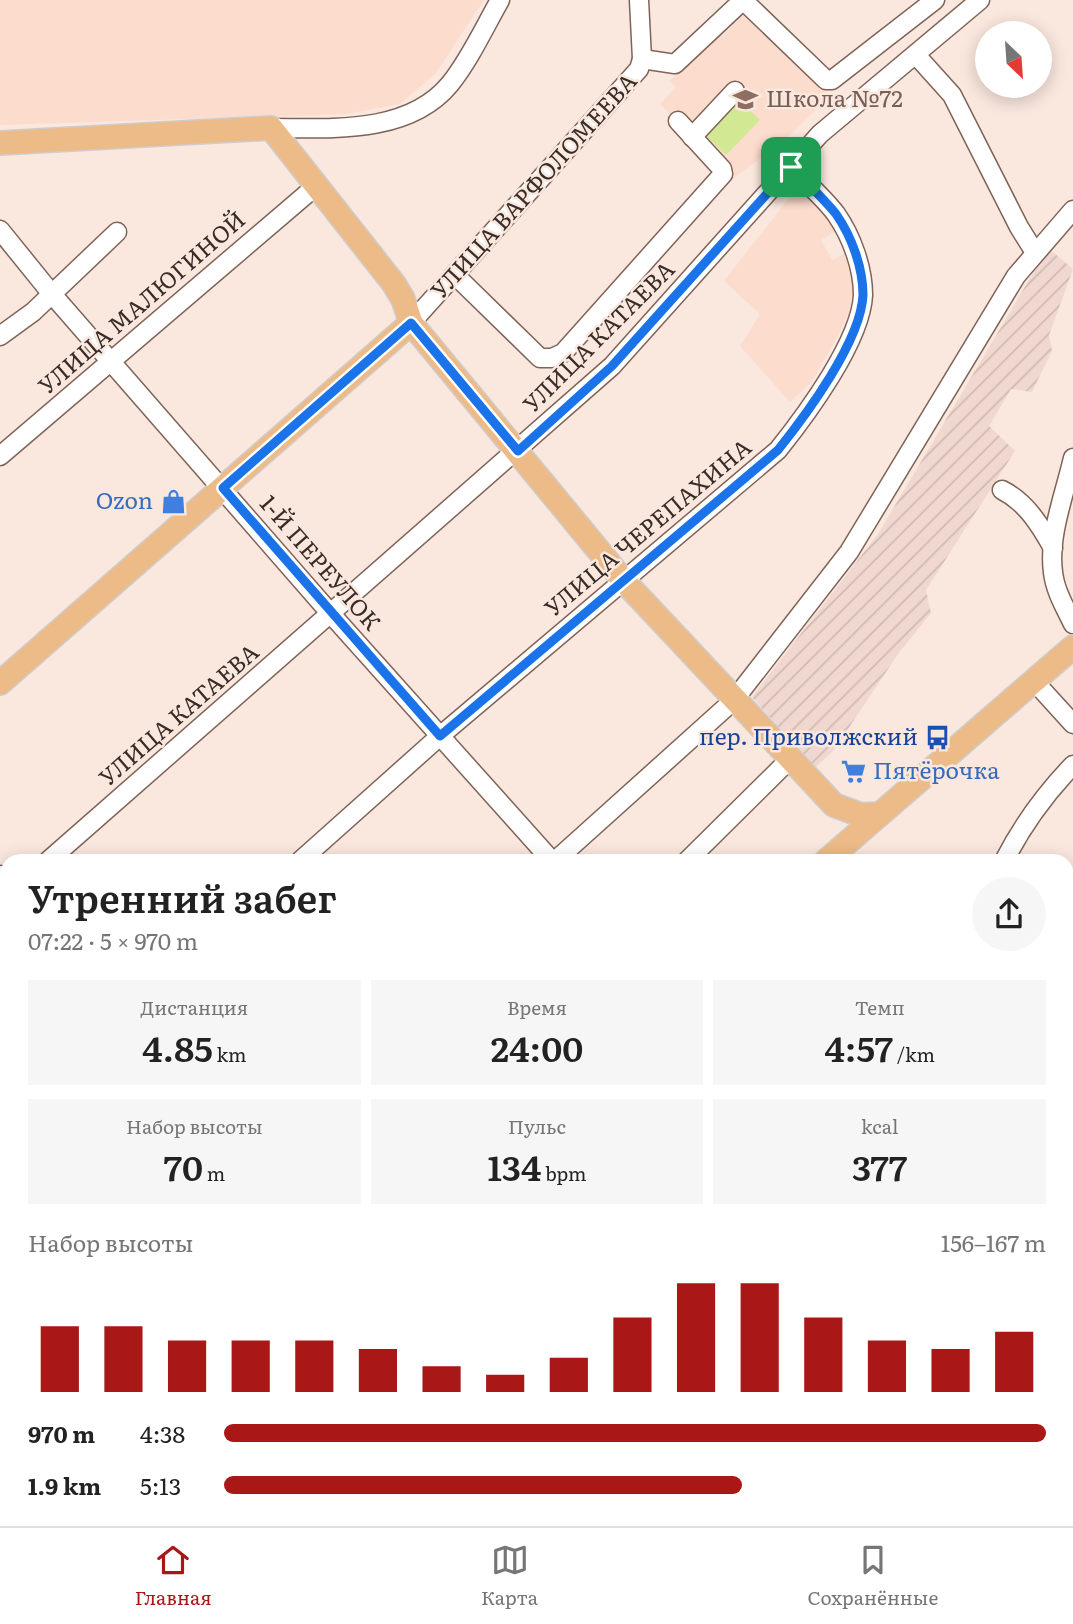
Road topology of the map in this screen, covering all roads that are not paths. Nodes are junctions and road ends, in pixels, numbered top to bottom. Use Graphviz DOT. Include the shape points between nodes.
graph roads {
  1 [pos="500,0"];
  2 [pos="639,0"];
  3 [pos="935,0"];
  4 [pos="980,0"];
  5 [pos="916,55"];
  6 [pos="642,59"];
  7 [pos="735,91"];
  8 [pos="678,121"];
  9 [pos="271,128"];
  10 [pos="692,137"];
  11 [pos="0,143"];
  12 [pos="791,167"];
  13 [pos="316,186"];
  14 [pos="1073,210"];
  15 [pos="0,230"];
  16 [pos="117,232"];
  17 [pos="1034,251"];
  18 [pos="456,276"];
  19 [pos="51,293"];
  20 [pos="411,323"];
  21 [pos="0,336"];
  22 [pos="111,362"];
  23 [pos="518,451"];
  24 [pos="0,456"];
  25 [pos="1073,458"];
  26 [pos="223,488"];
  27 [pos="1002,489"];
  28 [pos="1053,548"];
  29 [pos="623,580"];
  30 [pos="331,614"];
  31 [pos="1073,624"];
  32 [pos="1073,647"];
  33 [pos="1034,681"];
  34 [pos="0,684"];
  35 [pos="734,700"];
  36 [pos="1073,724"];
  37 [pos="440,736"];
  38 [pos="789,760"];
  39 [pos="1073,765"];
  40 [pos="834,805"];
  41 [pos="880,814"];
  42 [pos="56,854"];
  43 [pos="308,854"];
  44 [pos="548,854"];
  45 [pos="562,854"];
  46 [pos="694,854"];
  47 [pos="830,854"];
  48 [pos="835,854"];
  49 [pos="1008,854"];
  1 -- 9 [label="street" via="449,85 407,116 349,128"];
  2 -- 6 [label="street, УЛИЦА ВАРФОЛОМЕЕВА"];
  3 -- 6 [label="street" via="832,80 826,80 746,2 675,64"];
  4 -- 5 [label="street, УЛИЦА КАТАЕВА"];
  5 -- 12 [label="street, УЛИЦА КАТАЕВА" via="820,134"];
  5 -- 17 [label="street" via="952,95"];
  6 -- 18 [label="street, УЛИЦА ВАРФОЛОМЕЕВА" via="639,69"];
  7 -- 10 [label="street"];
  8 -- 10 [label="street"];
  9 -- 11 [label="main road"];
  9 -- 13 [label="main road"];
  10 -- 18 [label="street" via="723,174 564,353 540,358"];
  12 -- 23 [label="street, УЛИЦА КАТАЕВА" via="612,366"];
  12 -- 29 [label="street, УЛИЦА ЧЕРЕПАХИНА" via="835,213 848,234 863,296 857,323 809,413 778,450"];
  13 -- 20 [label="main road" via="394,284"];
  13 -- 22 [label="street, УЛИЦА МАЛЮГИНОЙ"];
  14 -- 17 [label="street"];
  15 -- 19 [label="street, 1-Й ПЕРЕУЛОК"];
  16 -- 19 [label="street"];
  17 -- 35 [label="street" via="849,552"];
  18 -- 20 [label="street, УЛИЦА ВАРФОЛОМЕЕВА"];
  19 -- 21 [label="street"];
  19 -- 22 [label="street, 1-Й ПЕРЕУЛОК"];
  20 -- 23 [label="main road"];
  20 -- 26 [label="main road, УЛИЦА ВАРФОЛОМЕЕВА"];
  22 -- 24 [label="street, УЛИЦА МАЛЮГИНОЙ"];
  22 -- 26 [label="street, 1-Й ПЕРЕУЛОК"];
  23 -- 29 [label="main road"];
  23 -- 30 [label="street, УЛИЦА КАТАЕВА"];
  25 -- 28 [label="street"];
  26 -- 30 [label="street, 1-Й ПЕРЕУЛОК"];
  26 -- 34 [label="main road, УЛИЦА ВАРФОЛОМЕЕВА"];
  27 -- 28 [label="street" via="1027,509"];
  28 -- 31 [label="street" via="1052,572"];
  29 -- 35 [label="main road"];
  29 -- 37 [label="street, УЛИЦА ЧЕРЕПАХИНА"];
  30 -- 37 [label="street, 1-Й ПЕРЕУЛОК"];
  30 -- 42 [label="street, УЛИЦА КАТАЕВА"];
  32 -- 33 [label="main road"];
  33 -- 36 [label="street"];
  33 -- 41 [label="main road"];
  35 -- 38 [label="main road"];
  35 -- 45 [label="street"];
  37 -- 43 [label="street, УЛИЦА ЧЕРЕПАХИНА"];
  37 -- 44 [label="street, 1-Й ПЕРЕУЛОК"];
  38 -- 40 [label="main road"];
  38 -- 46 [label="street"];
  39 -- 49 [label="street" via="1055,783"];
  40 -- 41 [label="main road" via="861,815"];
  40 -- 47 [label="main road" via="839,830"];
  41 -- 48 [label="main road"];
}
